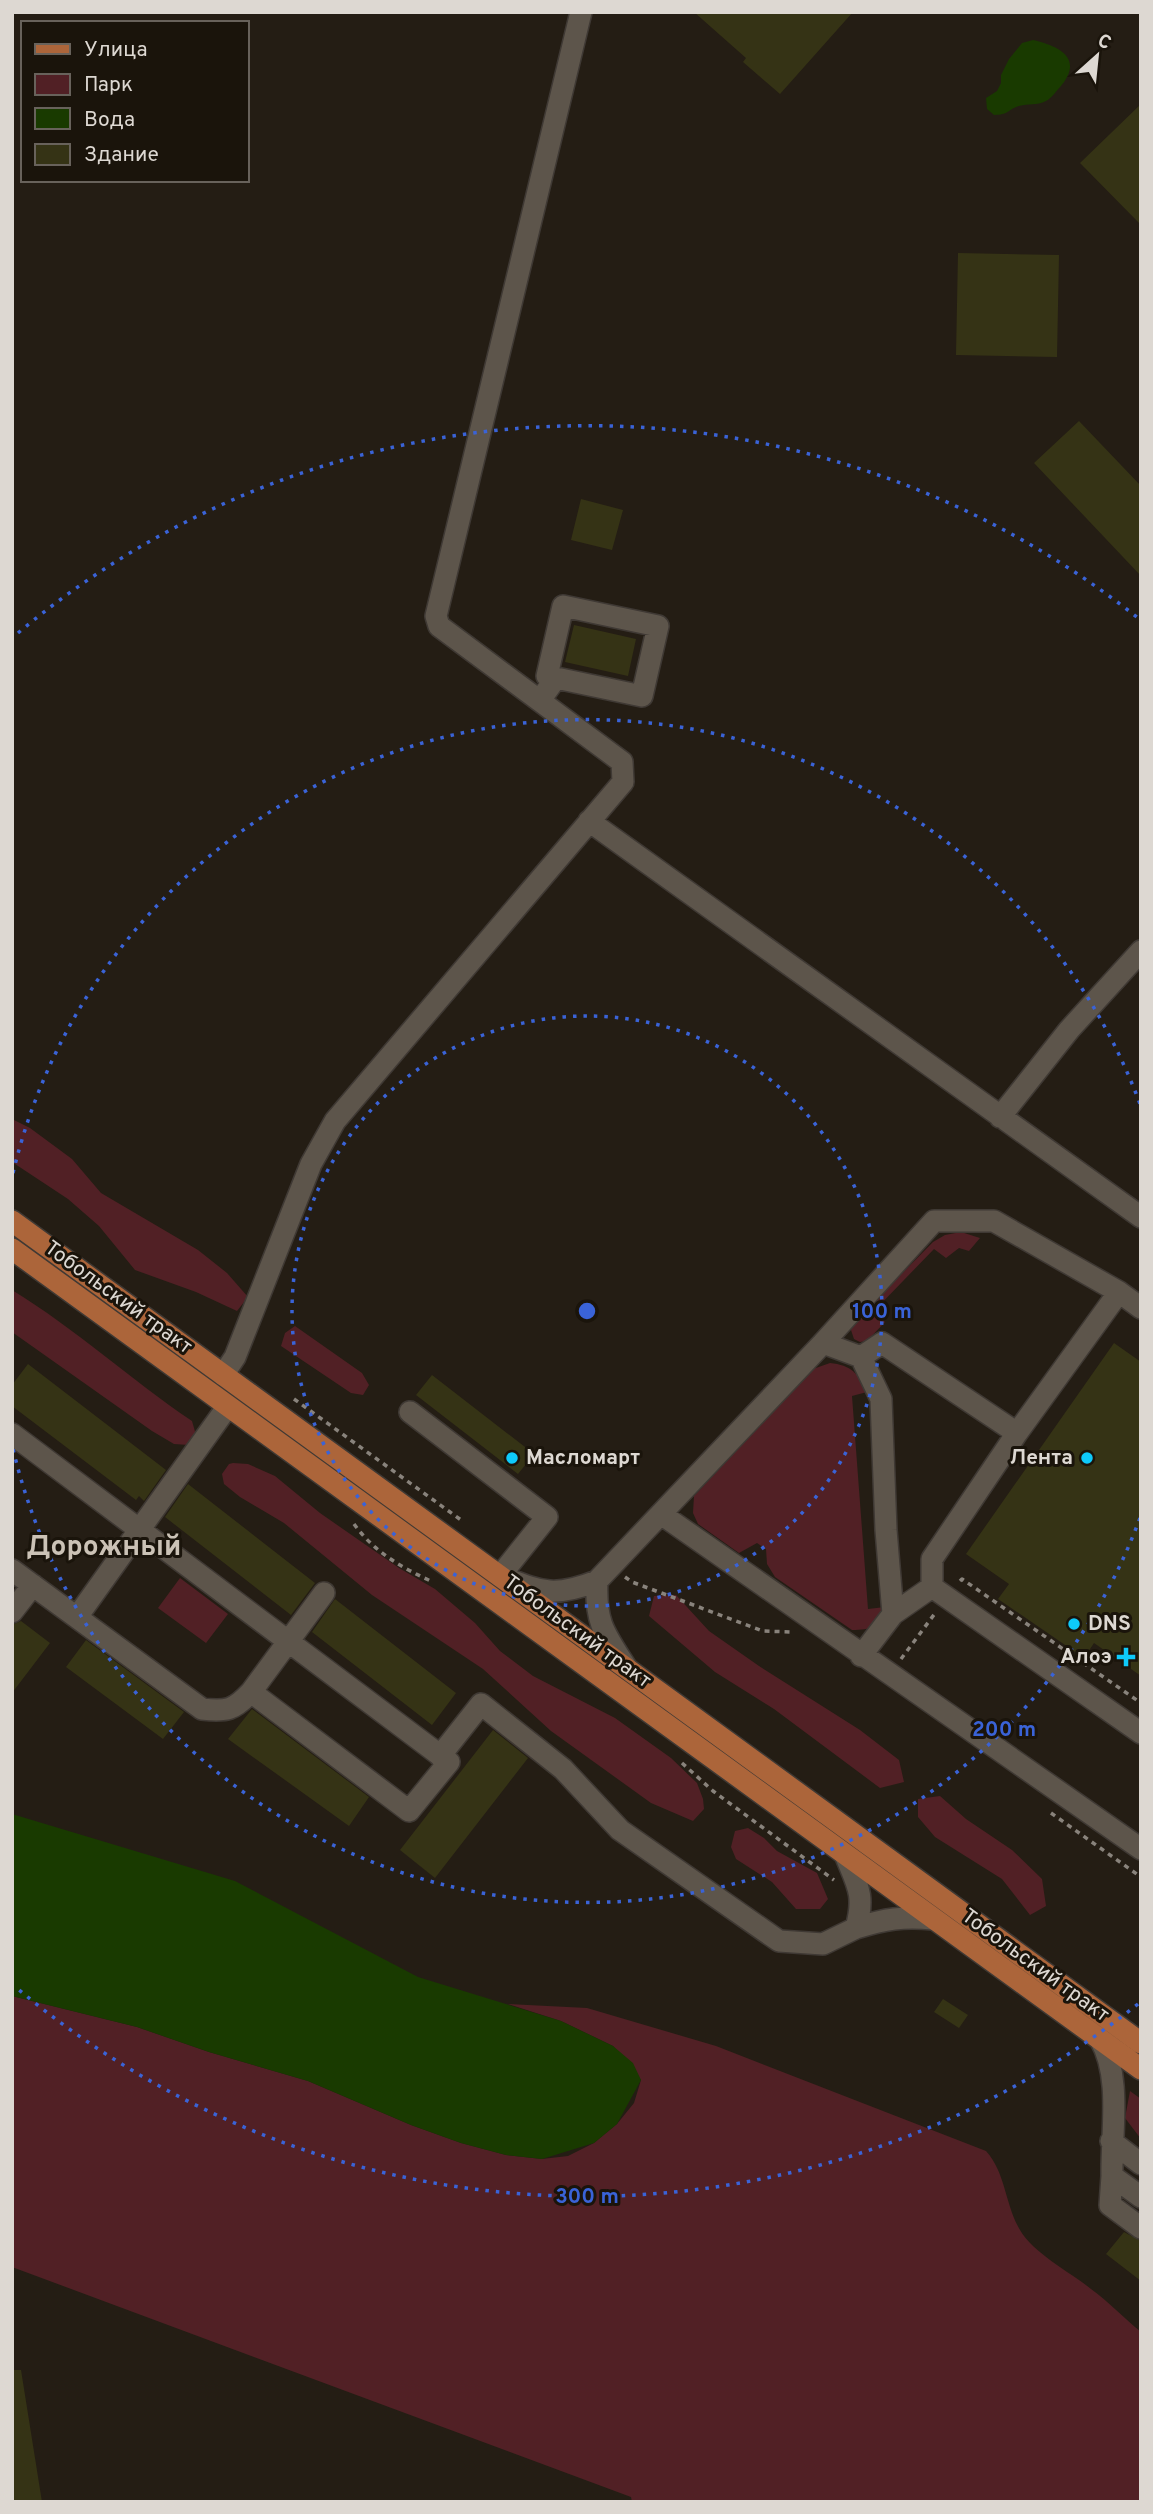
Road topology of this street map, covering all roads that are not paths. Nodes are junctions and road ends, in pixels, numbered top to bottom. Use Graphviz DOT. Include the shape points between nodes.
graph roads {
  1 [pos="581,12"];
  2 [pos="556,678"];
  3 [pos="540,701"];
  4 [pos="589,821"];
  5 [pos="1141,951"];
  6 [pos="1000,1117"];
  7 [pos="1141,1217"];
  8 [pos="12,1221"];
  9 [pos="12,1249"];
  10 [pos="1119,1292"];
  11 [pos="1141,1308"];
  12 [pos="823,1343"];
  13 [pos="861,1357"];
  14 [pos="223,1375"];
  15 [pos="228,1406"];
  16 [pos="410,1412"];
  17 [pos="1017,1433"];
  18 [pos="12,1434"];
  19 [pos="661,1514"];
  20 [pos="139,1528"];
  21 [pos="12,1570"];
  22 [pos="500,1576"];
  23 [pos="597,1581"];
  24 [pos="33,1584"];
  25 [pos="932,1587"];
  26 [pos="324,1593"];
  27 [pos="12,1612"];
  28 [pos="893,1614"];
  29 [pos="77,1617"];
  30 [pos="288,1641"];
  31 [pos="861,1656"];
  32 [pos="626,1667"];
  33 [pos="251,1692"];
  34 [pos="1141,1733"];
  35 [pos="440,1756"];
  36 [pos="1141,1849"];
  37 [pos="846,1857"];
  38 [pos="933,1919"];
  39 [pos="856,1928"];
  40 [pos="1100,2039"];
  41 [pos="1141,2043"];
  42 [pos="1141,2069"];
  43 [pos="1111,2141"];
  44 [pos="1141,2164"];
  45 [pos="1112,2176"];
  46 [pos="1141,2197"];
  47 [pos="1141,2228"];
  1 -- 3 [label="street" via="436,616 439,626"];
  2 -- 2 [label="street" via="642,696 658,626 563,606 547,676"];
  2 -- 3 [label="street"];
  3 -- 4 [label="street" via="622,762 623,782"];
  4 -- 6 [label="street"];
  4 -- 14 [label="street" via="324,1137 235,1357"];
  5 -- 6 [label="street" via="1069,1030"];
  6 -- 7 [label="street"];
  8 -- 14 [label="main road, Тобольский тракт"];
  9 -- 15 [label="main road, Тобольский тракт"];
  10 -- 11 [label="street"];
  10 -- 12 [label="street" via="994,1221 934,1221"];
  10 -- 17 [label="street"];
  12 -- 13 [label="street"];
  12 -- 19 [label="street"];
  13 -- 17 [label="street" via="882,1343"];
  13 -- 28 [label="street" via="881,1399"];
  14 -- 22 [label="main road, Тобольский тракт"];
  15 -- 20 [label="street"];
  15 -- 37 [label="main road, Тобольский тракт"];
  16 -- 22 [label="street" via="547,1517"];
  17 -- 25 [label="street" via="932,1559"];
  18 -- 20 [label="street"];
  19 -- 23 [label="street"];
  19 -- 31 [label="street"];
  20 -- 29 [label="street"];
  20 -- 30 [label="street"];
  21 -- 24 [label="street"];
  22 -- 23 [label="street" via="543,1592 574,1590"];
  22 -- 32 [label="main road, Тобольский тракт"];
  23 -- 32 [label="street" via="596,1608 605,1634"];
  24 -- 27 [label="street"];
  24 -- 29 [label="street"];
  25 -- 28 [label="street"];
  25 -- 34 [label="street"];
  26 -- 30 [label="street"];
  28 -- 31 [label="street"];
  29 -- 33 [label="street" via="202,1709 228,1710"];
  30 -- 33 [label="street"];
  30 -- 35 [label="street"];
  31 -- 36 [label="street"];
  32 -- 41 [label="main road, Тобольский тракт"];
  33 -- 35 [label="street" via="409,1811 449,1762"];
  35 -- 39 [label="street" via="481,1704 563,1769 620,1830 779,1941 823,1944"];
  37 -- 38 [label="main road, Тобольский тракт"];
  37 -- 39 [label="street" via="862,1908"];
  38 -- 39 [label="street" via="908,1916"];
  38 -- 40 [label="main road, Тобольский тракт"];
  40 -- 42 [label="main road, Тобольский тракт"];
  40 -- 43 [label="street" via="1113,2075"];
  43 -- 44 [label="street"];
  43 -- 45 [label="street"];
  45 -- 46 [label="street"];
  45 -- 47 [label="street" via="1110,2205"];
}
